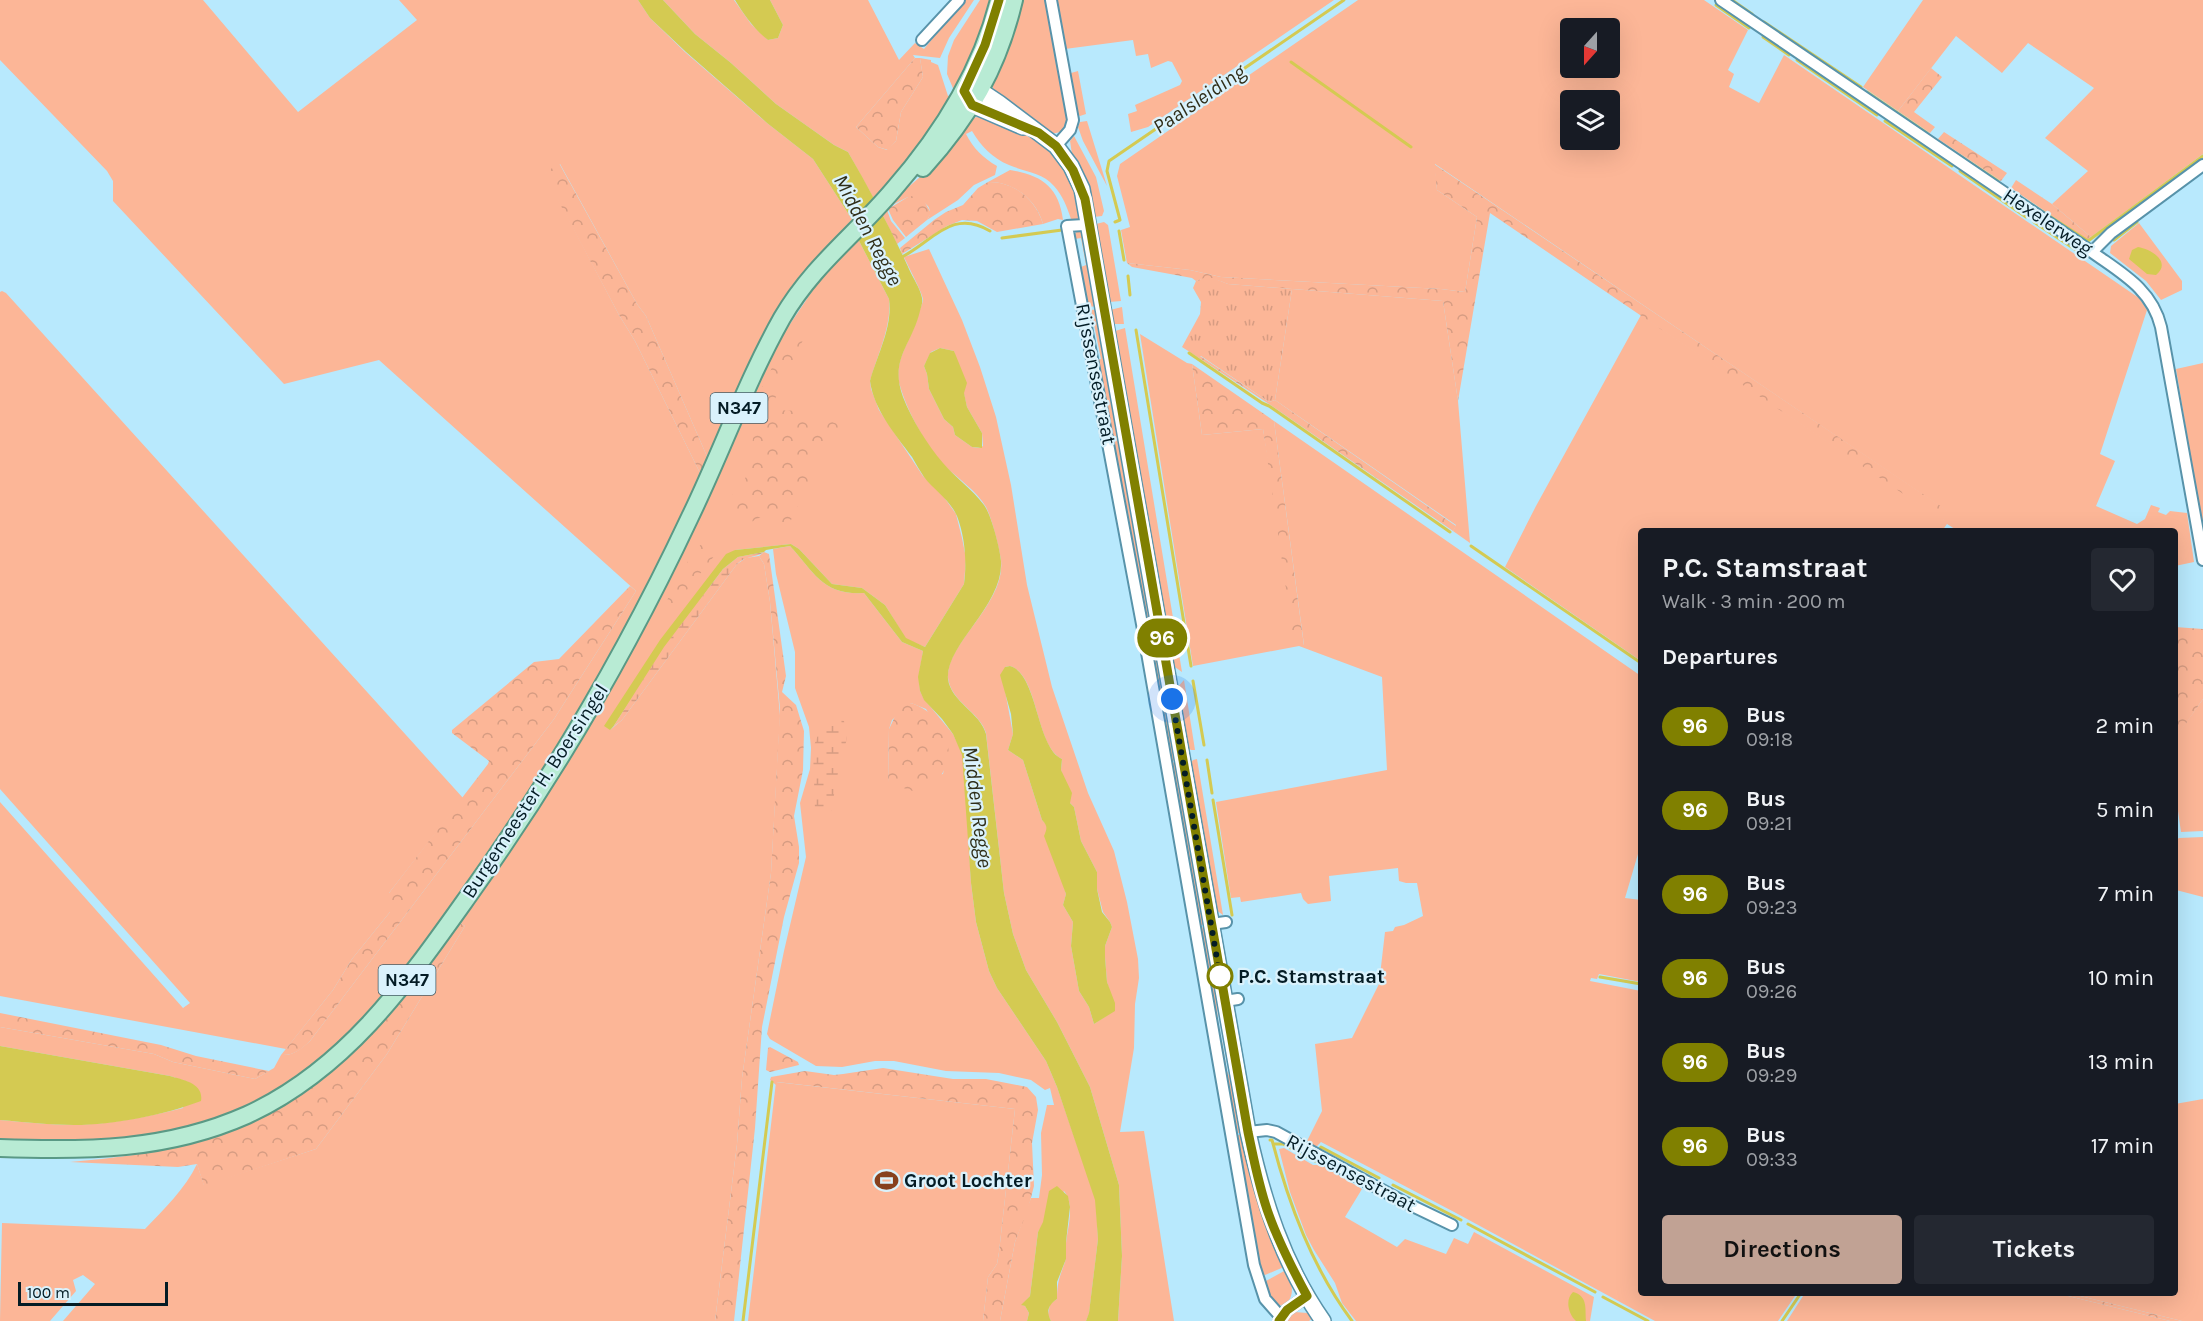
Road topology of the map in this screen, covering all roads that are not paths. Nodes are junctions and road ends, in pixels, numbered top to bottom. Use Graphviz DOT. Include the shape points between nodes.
graph roads {
  1 [pos="959,0"];
  2 [pos="999,0"];
  3 [pos="1014,0"];
  4 [pos="1051,0"];
  5 [pos="1721,0"];
  6 [pos="922,40"];
  7 [pos="972,96"];
  8 [pos="1056,146"];
  9 [pos="2203,165"];
  10 [pos="1089,222"];
  11 [pos="2092,252"];
  12 [pos="2203,560"];
  13 [pos="1248,1132"];
  14 [pos="0,1148"];
  15 [pos="1452,1225"];
  16 [pos="1307,1296"];
  17 [pos="1280,1319"];
  18 [pos="1323,1321"];
  1 -- 6 [label="street"];
  2 -- 7 [label="main road, N347"];
  3 -- 7 [label="main road, N347" via="1002,43"];
  4 -- 8 [label="street" via="1073,120"];
  5 -- 11 [label="street, Hexelerweg"];
  7 -- 8 [label="main road, Rijssensestraat" via="999,103"];
  7 -- 14 [label="main road, Burgemeester H. Boersingel / N347" via="802,288 769,342 658,584 560,760 453,918 356,1040 302,1083 272,1101 247,1115 181,1138 113,1149"];
  8 -- 10 [label="main road, Rijssensestraat" via="1078,178"];
  9 -- 11 [label="street" via="2111,233"];
  10 -- 13 [label="main road, Rijssensestraat" via="1232,1000"];
  10 -- 17 [label="street, Rijssensestraat" via="1067,226 1142,624 1254,1265 1265,1299"];
  11 -- 12 [label="street, Hexelerweg" via="2141,288 2158,317"];
  13 -- 15 [label="street, Rijssensestraat" via="1276,1132"];
  13 -- 16 [label="main road, Rijssensestraat" via="1269,1215"];
  16 -- 17 [label="street"];
  16 -- 18 [label="main road, Rijssensestraat"];
}
